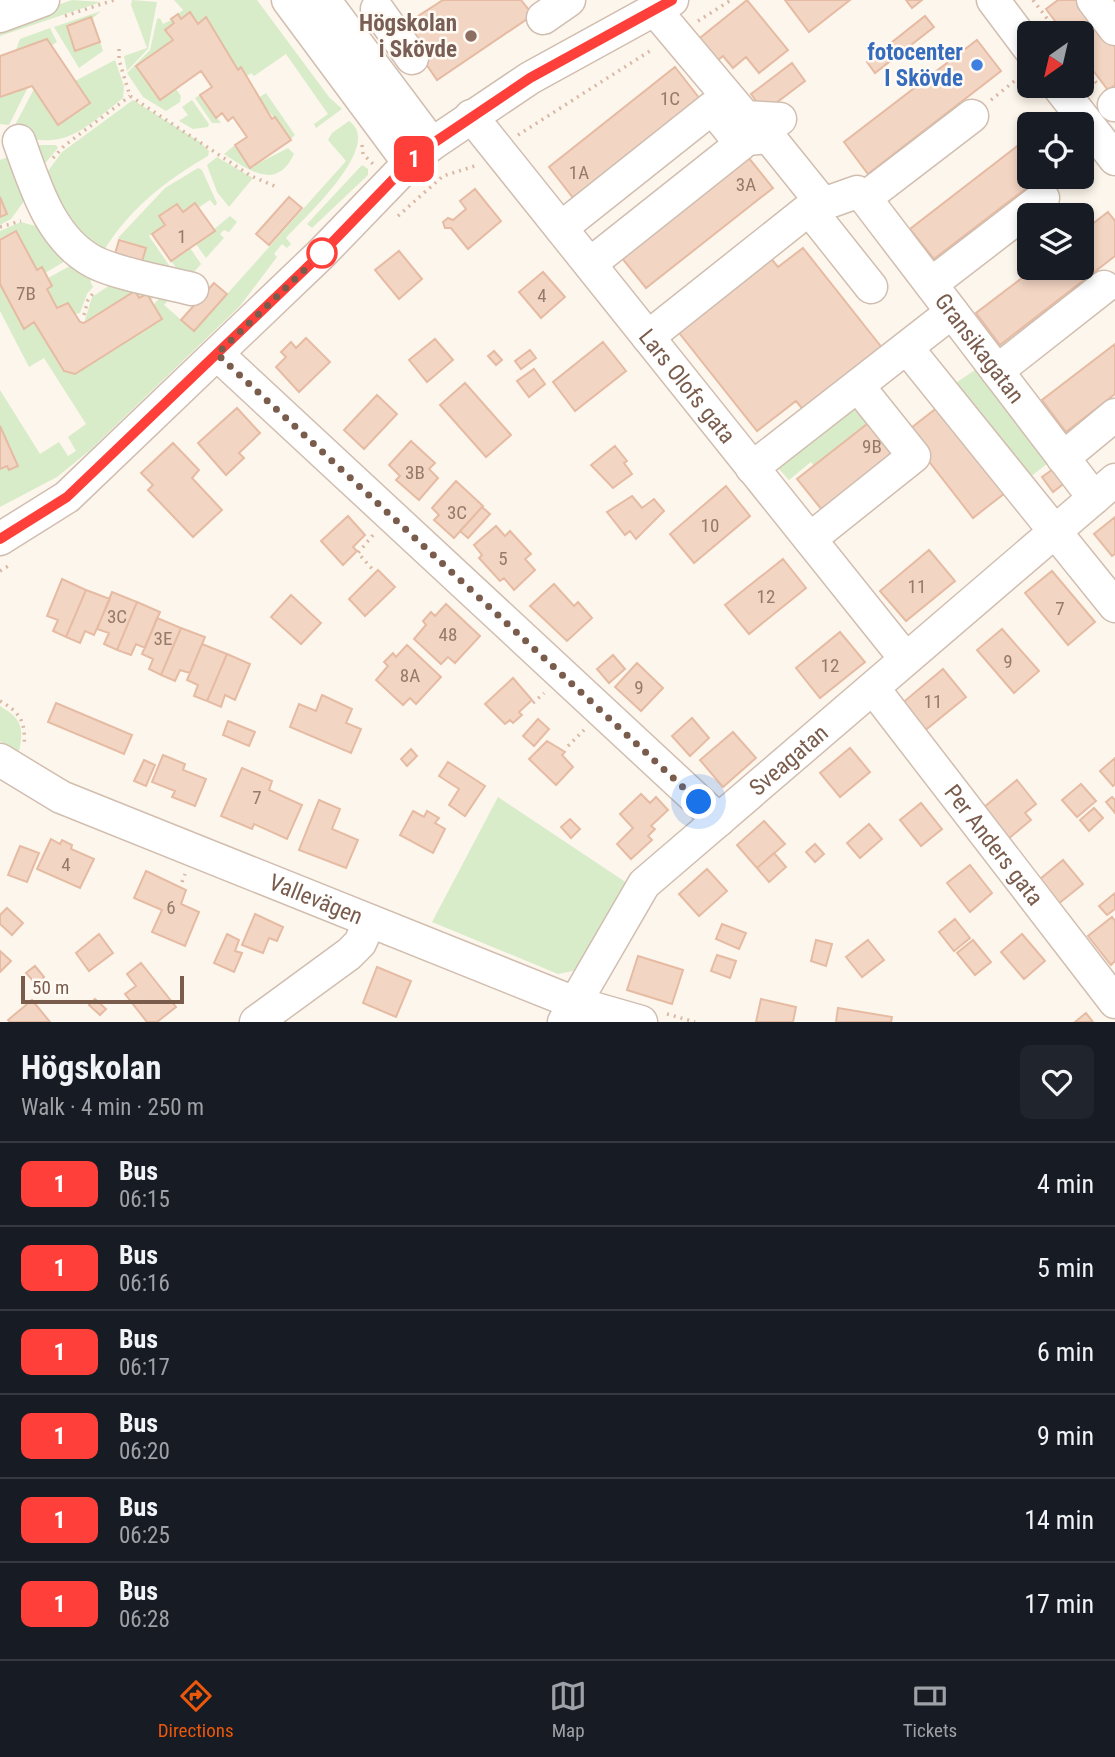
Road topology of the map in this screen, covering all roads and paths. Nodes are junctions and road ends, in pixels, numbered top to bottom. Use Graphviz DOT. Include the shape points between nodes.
graph roads {
  1 [pos="43,0"];
  2 [pos="288,0"];
  3 [pos="324,0"];
  4 [pos="569,0"];
  5 [pos="731,0"];
  6 [pos="1032,0"];
  7 [pos="1093,0"];
  8 [pos="1004,4"];
  9 [pos="663,5"];
  10 [pos="0,16"];
  11 [pos="543,18"];
  12 [pos="1049,21"];
  13 [pos="1115,29"];
  14 [pos="347,31"];
  15 [pos="1017,34"];
  16 [pos="676,35"];
  17 [pos="119,49"];
  18 [pos="412,58"];
  19 [pos="1017,70"];
  20 [pos="130,96"];
  21 [pos="1067,98"];
  22 [pos="471,116"];
  23 [pos="972,116"];
  24 [pos="780,119"];
  25 [pos="738,140"];
  26 [pos="19,141"];
  27 [pos="498,150"];
  28 [pos="421,153"];
  29 [pos="1115,159"];
  30 [pos="277,187"];
  31 [pos="37,189"];
  32 [pos="865,198"];
  33 [pos="1043,198"];
  34 [pos="816,207"];
  35 [pos="392,222"];
  36 [pos="561,228"];
  37 [pos="590,264"];
  38 [pos="931,284"];
  39 [pos="871,287"];
  40 [pos="1104,287"];
  41 [pos="192,289"];
  42 [pos="952,312"];
  43 [pos="648,337"];
  44 [pos="907,348"];
  45 [pos="217,354"];
  46 [pos="997,371"];
  47 [pos="858,386"];
  48 [pos="1115,415"];
  49 [pos="1063,458"];
  50 [pos="752,468"];
  51 [pos="1104,489"];
  52 [pos="1055,532"];
  53 [pos="375,533"];
  54 [pos="810,539"];
  55 [pos="9,550"];
  56 [pos="0,571"];
  57 [pos="374,571"];
  58 [pos="1115,606"];
  59 [pos="905,658"];
  60 [pos="873,688"];
  61 [pos="586,728"];
  62 [pos="568,746"];
  63 [pos="0,760"];
  64 [pos="719,820"];
  65 [pos="370,921"];
  66 [pos="1115,1002"];
  67 [pos="570,1013"];
  68 [pos="258,1022"];
  69 [pos="641,1022"];
  1 -- 10 [label="street"];
  2 -- 28 [label="street"];
  3 -- 14 [label="street"];
  4 -- 11 [label="street"];
  5 -- 16 [label="path"];
  6 -- 12 [label="path"];
  7 -- 13 [label="street"];
  8 -- 15 [label="street"];
  9 -- 16 [label="street"];
  9 -- 22 [label="street"];
  14 -- 18 [label="street" via="381,6"];
  14 -- 28 [label="street"];
  16 -- 24 [label="street" via="745,117"];
  16 -- 27 [label="path"];
  17 -- 20 [label="path"];
  19 -- 23 [label="path"];
  20 -- 30 [label="path" via="251,176"];
  20 -- 31 [label="path" via="64,146 48,163"];
  21 -- 29 [label="street"];
  22 -- 27 [label="street, Lars Olofs gata"];
  22 -- 28 [label="street"];
  23 -- 32 [label="street"];
  25 -- 34 [label="street" via="769,137"];
  25 -- 36 [label="street" via="712,108"];
  25 -- 37 [label="street" via="741,144"];
  26 -- 31 [label="street"];
  27 -- 35 [label="path" via="478,166 443,176"];
  27 -- 36 [label="street, Lars Olofs gata"];
  28 -- 45 [label="street"];
  31 -- 41 [label="street" via="56,227 74,249 96,263"];
  32 -- 34 [label="street" via="848,192"];
  32 -- 38 [label="street, Gransikagatan"];
  33 -- 38 [label="street"];
  34 -- 39 [label="street"];
  34 -- 43 [label="street"];
  36 -- 37 [label="street, Lars Olofs gata"];
  37 -- 43 [label="street, Lars Olofs gata"];
  38 -- 42 [label="street, Gransikagatan"];
  40 -- 46 [label="street"];
  42 -- 44 [label="street"];
  42 -- 46 [label="street, Gransikagatan"];
  43 -- 50 [label="street, Lars Olofs gata"];
  44 -- 47 [label="street"];
  44 -- 52 [label="street"];
  45 -- 55 [label="street"];
  45 -- 64 [label="street"];
  46 -- 49 [label="street, Gransikagatan"];
  47 -- 50 [label="street"];
  47 -- 54 [label="street" via="914,456"];
  48 -- 49 [label="street"];
  49 -- 51 [label="street, Gransikagatan"];
  50 -- 54 [label="street, Lars Olofs gata"];
  51 -- 52 [label="street, Sveagatan"];
  52 -- 58 [label="street"];
  52 -- 59 [label="street, Sveagatan"];
  53 -- 57 [label="path" via="358,553"];
  54 -- 59 [label="street, Lars Olofs gata"];
  55 -- 56 [label="path"];
  59 -- 60 [label="street, Sveagatan"];
  60 -- 64 [label="street, Sveagatan"];
  60 -- 66 [label="street, Per Anders gata"];
  61 -- 62 [label="path"];
  63 -- 65 [label="street, Vallevägen" via="61,797"];
  64 -- 67 [label="street, Sveagatan" via="644,884"];
  65 -- 67 [label="street, Vallevägen"];
  65 -- 68 [label="street" via="349,954"];
  67 -- 69 [label="street, Vallevägen"];
}
